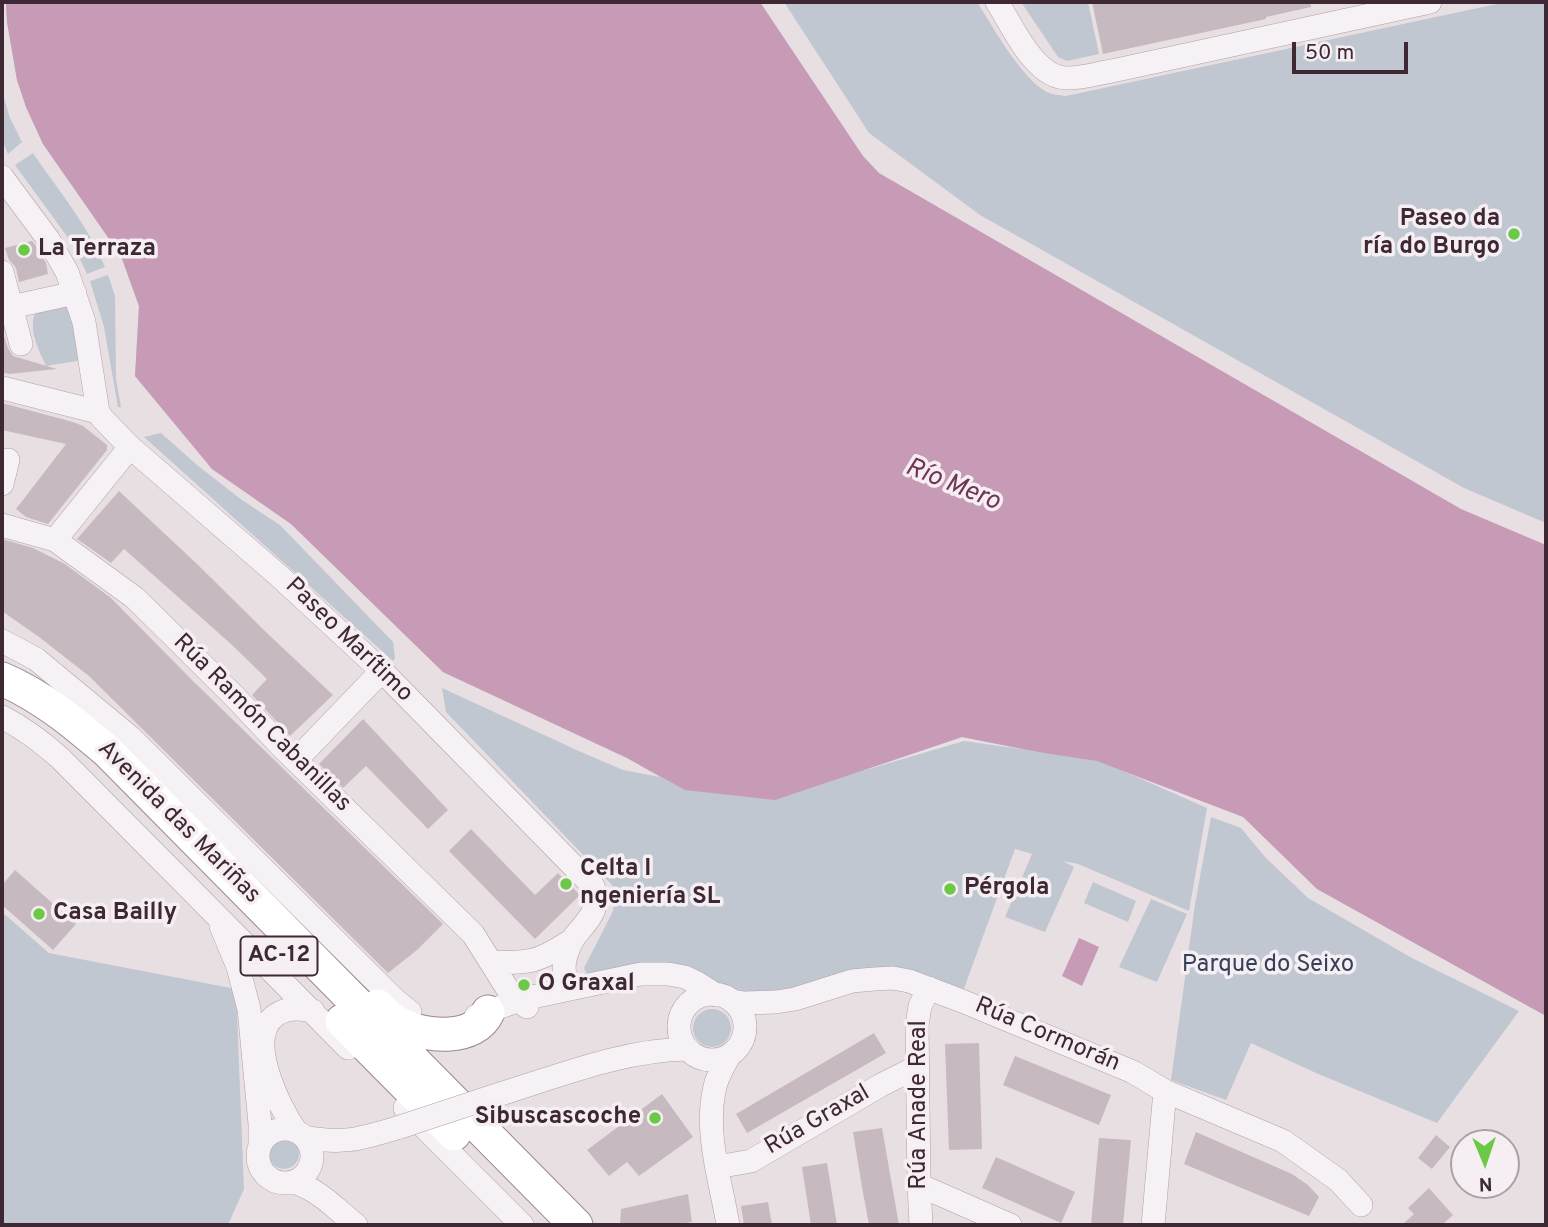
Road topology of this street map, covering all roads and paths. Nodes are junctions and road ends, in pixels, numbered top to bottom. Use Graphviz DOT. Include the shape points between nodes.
graph roads {
  1 [pos="997,2"];
  2 [pos="1430,2"];
  3 [pos="3,182"];
  4 [pos="2,272"];
  5 [pos="75,293"];
  6 [pos="11,307"];
  7 [pos="21,344"];
  8 [pos="2,388"];
  9 [pos="99,412"];
  10 [pos="130,447"];
  11 [pos="8,460"];
  12 [pos="2,484"];
  13 [pos="2,525"];
  14 [pos="55,540"];
  15 [pos="2,641"];
  16 [pos="383,672"];
  17 [pos="2,680"];
  18 [pos="2,702"];
  19 [pos="2,717"];
  20 [pos="296,760"];
  21 [pos="225,869"];
  22 [pos="195,894"];
  23 [pos="572,940"];
  24 [pos="491,962"];
  25 [pos="652,975"];
  26 [pos="618,979"];
  27 [pos="572,988"];
  28 [pos="929,988"];
  29 [pos="724,998"];
  30 [pos="795,999"];
  31 [pos="503,1007"];
  32 [pos="313,1012"];
  33 [pos="682,1017"];
  34 [pos="736,1048"];
  35 [pos="693,1053"];
  36 [pos="617,1058"];
  37 [pos="917,1067"];
  38 [pos="1165,1091"];
  39 [pos="712,1107"];
  40 [pos="300,1134"];
  41 [pos="365,1138"];
  42 [pos="260,1145"];
  43 [pos="717,1167"];
  44 [pos="308,1169"];
  45 [pos="919,1185"];
  46 [pos="1361,1205"];
  47 [pos="356,1225"];
  48 [pos="522,1225"];
  49 [pos="546,1225"];
  50 [pos="576,1225"];
  51 [pos="728,1225"];
  52 [pos="921,1225"];
  53 [pos="1010,1225"];
  54 [pos="1153,1225"];
  1 -- 2 [label="street" via="1036,64 1055,77 1069,78"];
  3 -- 5 [label="street" via="48,239"];
  4 -- 6 [label="street"];
  5 -- 6 [label="street"];
  5 -- 9 [label="street"];
  6 -- 7 [label="street"];
  8 -- 9 [label="street"];
  9 -- 10 [label="street, Paseo Marítimo"];
  10 -- 14 [label="street"];
  10 -- 16 [label="street, Paseo Marítimo"];
  11 -- 12 [label="street"];
  13 -- 14 [label="street, Rúa Ramón Cabanillas"];
  14 -- 20 [label="street, Rúa Ramón Cabanillas" via="135,598"];
  15 -- 31 [label="street" via="36,659 130,737 403,1008 419,1017 451,1023"];
  16 -- 20 [label="street"];
  16 -- 23 [label="street, Paseo Marítimo" via="593,886 594,910"];
  17 -- 21 [label="highway, Avenida das Mariñas / AC-12" via="35,695 78,726"];
  18 -- 49 [label="highway, Avenida das Mariñas / AC-12" via="36,720 85,761"];
  19 -- 22 [label="street" via="60,758"];
  20 -- 24 [label="street, Rúa Ramón Cabanillas" via="472,934"];
  21 -- 31 [label="highway" via="292,920 403,1026 451,1034 476,1027"];
  21 -- 50 [label="highway, Avenida das Mariñas / AC-12"];
  22 -- 32 [label="street"];
  22 -- 42 [label="street" via="221,926 244,988"];
  23 -- 24 [label="street" via="538,959"];
  23 -- 27 [label="street, Paseo Marítimo" via="563,972"];
  24 -- 31 [label="street"];
  25 -- 26 [label="street"];
  25 -- 29 [label="street" via="685,977"];
  25 -- 33 [label="street" via="673,987"];
  26 -- 27 [label="street"];
  26 -- 31 [label="street" via="545,1009"];
  27 -- 31 [label="street"];
  28 -- 30 [label="street, Rúa Cormorán" via="893,978 874,979"];
  28 -- 37 [label="street, Rúa Anade Real" via="918,1015"];
  28 -- 38 [label="street, Rúa Cormorán" via="1133,1072"];
  29 -- 30 [label="street, Rúa Cormorán" via="752,1003"];
  29 -- 33 [label="street" via="698,998"];
  29 -- 34 [label="street" via="738,1007 745,1023"];
  30 -- 34 [label="street, Rúa Cormorán" via="777,1009"];
  32 -- 40 [label="street" via="299,1008 282,1011 270,1019 263,1033 273,1087"];
  32 -- 48 [label="street"];
  33 -- 35 [label="street" via="681,1038"];
  33 -- 36 [label="street" via="652,1041"];
  34 -- 35 [label="street" via="713,1060"];
  34 -- 39 [label="street" via="718,1078"];
  35 -- 36 [label="street" via="674,1049"];
  35 -- 39 [label="street" via="707,1082"];
  36 -- 41 [label="street, bridge"];
  37 -- 43 [label="street, Rúa Graxal" via="751,1161"];
  37 -- 45 [label="street, Rúa Anade Real"];
  38 -- 46 [label="street, Rúa Cormorán" via="1283,1141 1338,1180"];
  38 -- 54 [label="street"];
  39 -- 43 [label="street"];
  40 -- 41 [label="street" via="332,1142"];
  40 -- 42 [label="street" via="279,1129"];
  40 -- 44 [label="street" via="310,1144"];
  41 -- 44 [label="street"];
  42 -- 44 [label="street" via="258,1160 271,1180 278,1182"];
  43 -- 51 [label="street"];
  44 -- 47 [label="street" via="331,1204"];
  45 -- 52 [label="street, Rúa Anade Real"];
  45 -- 53 [label="street"];
}
